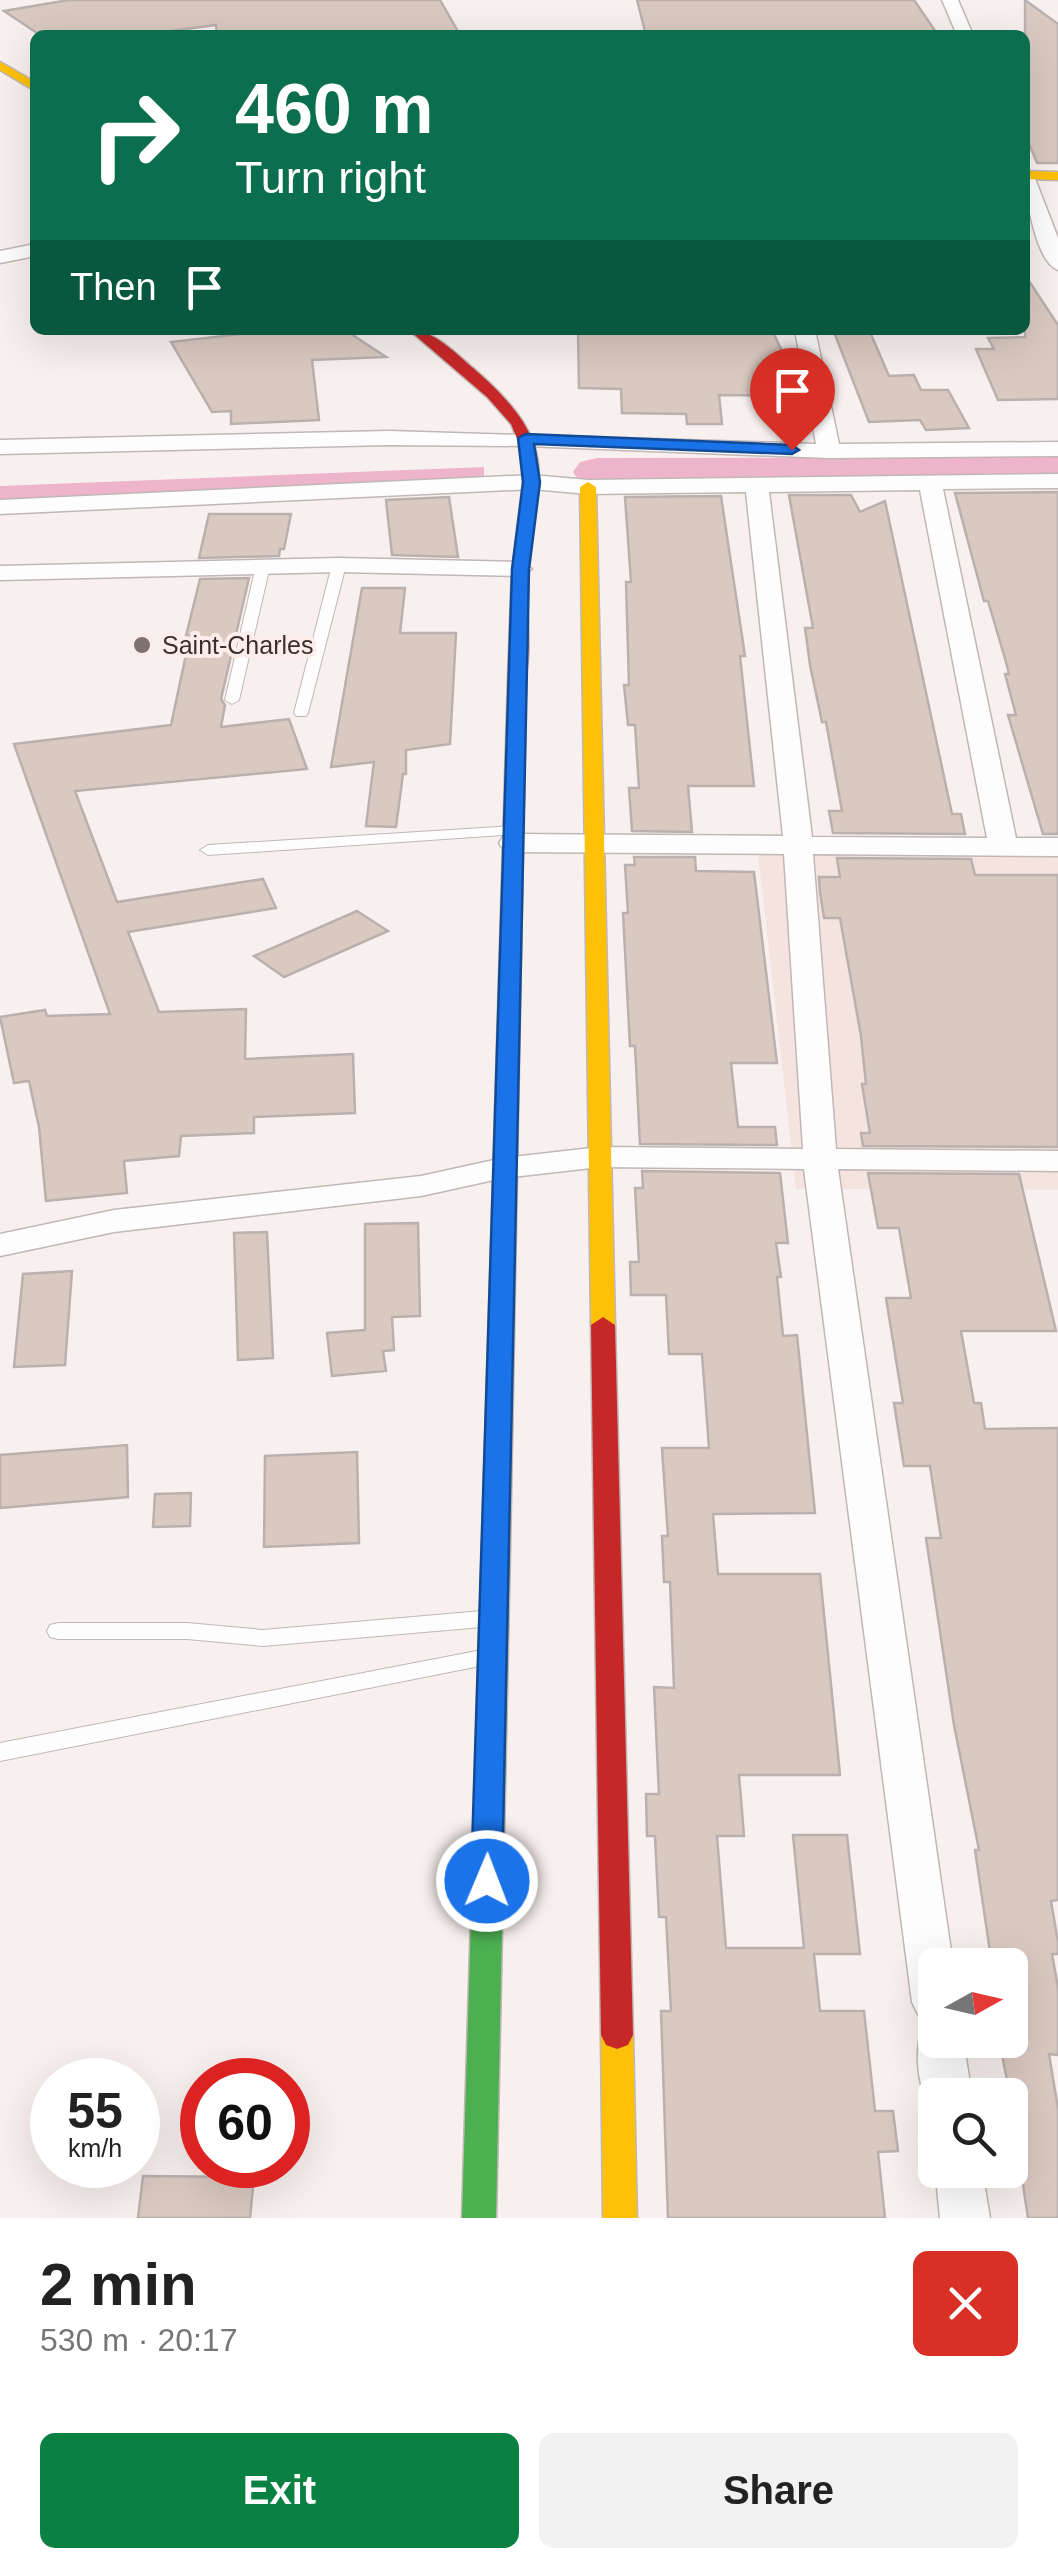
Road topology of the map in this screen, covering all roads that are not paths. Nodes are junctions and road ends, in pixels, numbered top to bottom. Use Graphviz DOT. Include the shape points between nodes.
graph roads {
  1 [pos="950,0"];
  2 [pos="962,30"];
  3 [pos="0,65"];
  4 [pos="30,84"];
  5 [pos="1030,176"];
  6 [pos="1058,176"];
  7 [pos="1030,189"];
  8 [pos="30,251"];
  9 [pos="0,257"];
  10 [pos="1058,264"];
  11 [pos="423,335"];
  12 [pos="806,335"];
  13 [pos="526,438"];
  14 [pos="0,447"];
  15 [pos="1058,449"];
  16 [pos="830,451"];
  17 [pos="1058,481"];
  18 [pos="532,482"];
  19 [pos="930,484"];
  20 [pos="757,486"];
  21 [pos="588,487"];
  22 [pos="0,507"];
  23 [pos="339,565"];
  24 [pos="262,566"];
  25 [pos="520,569"];
  26 [pos="0,572"];
  27 [pos="232,700"];
  28 [pos="300,713"];
  29 [pos="513,837"];
  30 [pos="596,840"];
  31 [pos="798,842"];
  32 [pos="1003,846"];
  33 [pos="1058,846"];
  34 [pos="208,850"];
  35 [pos="600,1157"];
  36 [pos="820,1161"];
  37 [pos="1058,1161"];
  38 [pos="502,1168"];
  39 [pos="1,1253"];
  40 [pos="493,1618"];
  41 [pos="58,1631"];
  42 [pos="492,1656"];
  43 [pos="0,1752"];
  44 [pos="928,1948"];
  45 [pos="960,2188"];
  46 [pos="479,2218"];
  47 [pos="620,2218"];
  48 [pos="964,2218"];
  1 -- 2 [label="street"];
  3 -- 4 [label="main road"];
  5 -- 6 [label="main road"];
  7 -- 10 [label="street"];
  8 -- 9 [label="street"];
  11 -- 13 [label="main road" via="454,359"];
  12 -- 16 [label="street"];
  13 -- 14 [label="street"];
  13 -- 16 [label="street"];
  13 -- 18 [label="main road"];
  15 -- 16 [label="street"];
  17 -- 19 [label="street"];
  18 -- 21 [label="street"];
  18 -- 22 [label="street"];
  18 -- 25 [label="main road"];
  19 -- 20 [label="street"];
  19 -- 32 [label="street"];
  20 -- 21 [label="street"];
  20 -- 31 [label="street"];
  21 -- 30 [label="main road"];
  23 -- 24 [label="street"];
  23 -- 25 [label="street"];
  23 -- 28 [label="lane"];
  24 -- 26 [label="street"];
  24 -- 27 [label="lane"];
  25 -- 29 [label="main road"];
  29 -- 30 [label="street"];
  29 -- 34 [label="lane"];
  29 -- 38 [label="main road"];
  30 -- 31 [label="street"];
  30 -- 35 [label="main road"];
  31 -- 32 [label="street"];
  31 -- 36 [label="street"];
  32 -- 33 [label="street"];
  35 -- 36 [label="street"];
  35 -- 38 [label="street"];
  35 -- 47 [label="main road"];
  36 -- 37 [label="street"];
  36 -- 44 [label="street"];
  38 -- 39 [label="street" via="421,1186 114,1222"];
  38 -- 40 [label="main road"];
  40 -- 41 [label="lane" via="262,1638"];
  40 -- 42 [label="main road"];
  42 -- 43 [label="lane"];
  42 -- 46 [label="main road"];
  45 -- 48 [label="street"];
}
